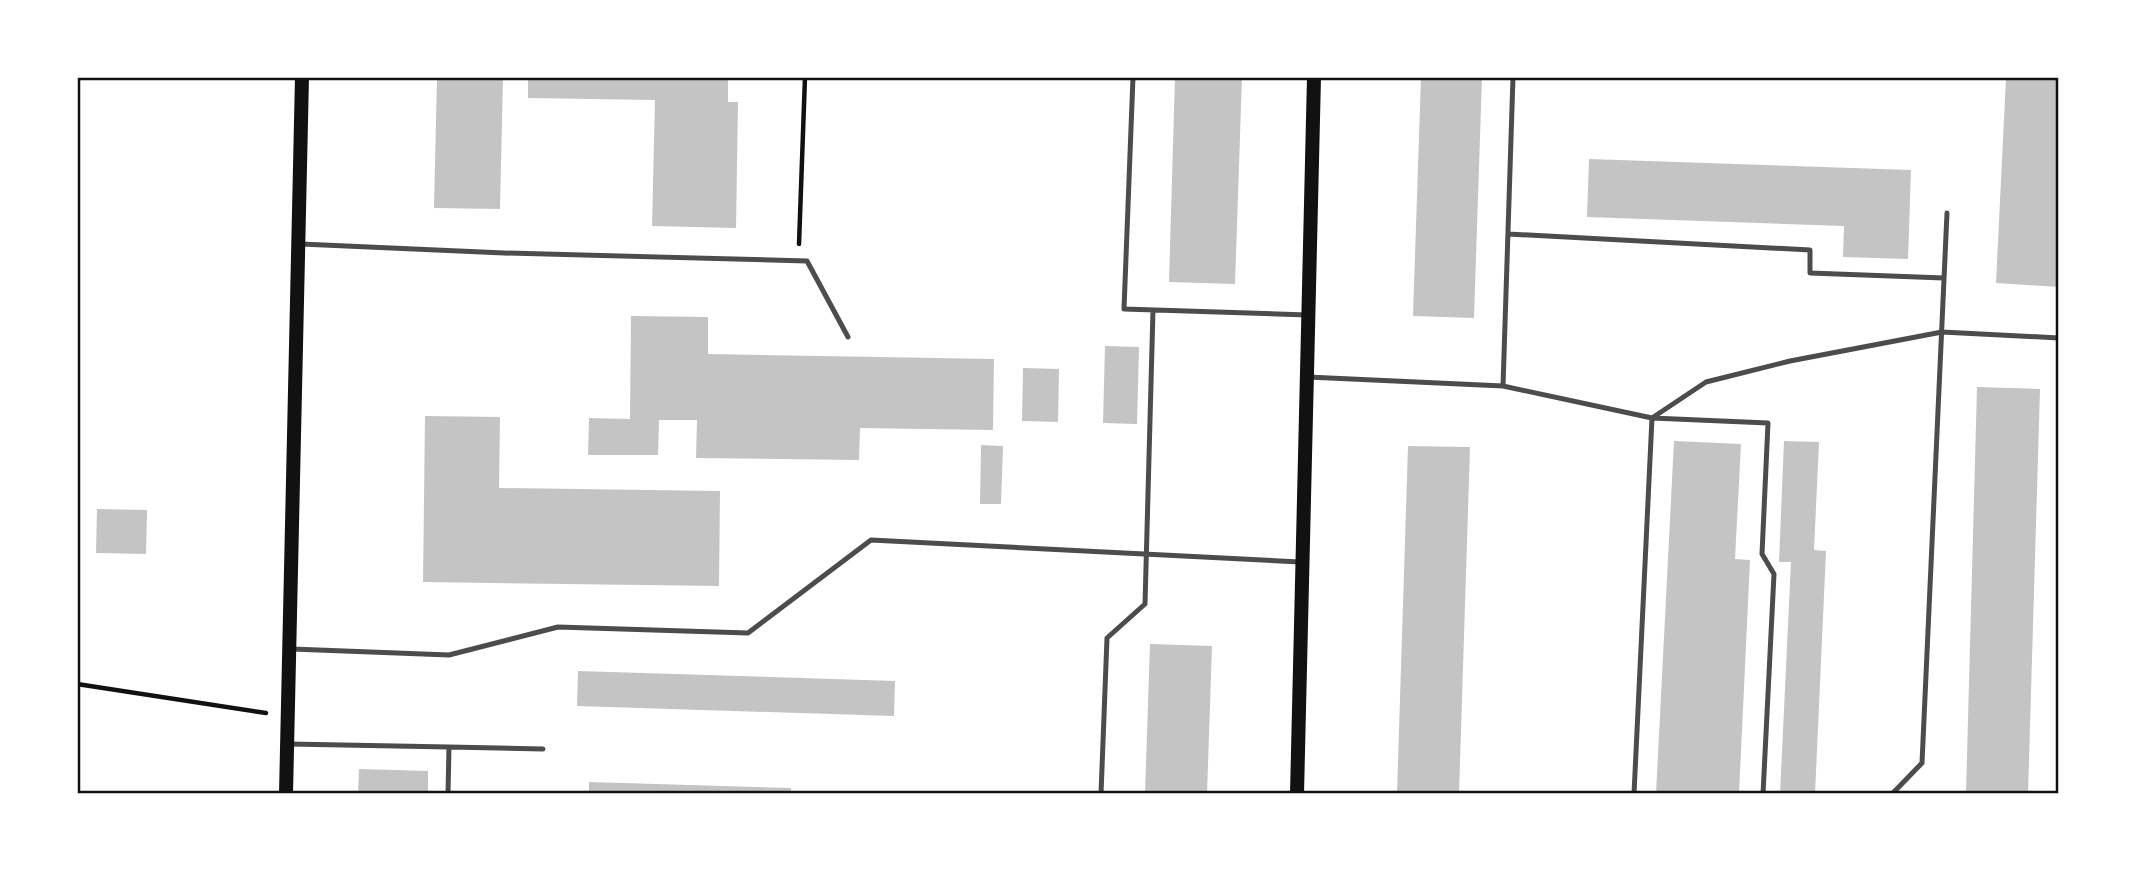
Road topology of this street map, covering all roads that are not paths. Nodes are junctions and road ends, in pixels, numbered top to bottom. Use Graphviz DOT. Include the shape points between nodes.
graph roads {
  1 [pos="302,77"];
  2 [pos="1133,77"];
  3 [pos="1314,77"];
  4 [pos="1513,77"];
  5 [pos="1947,213"];
  6 [pos="1508,234"];
  7 [pos="298,244"];
  8 [pos="1944,278"];
  9 [pos="1153,310"];
  10 [pos="1308,315"];
  11 [pos="1942,332"];
  12 [pos="848,338"];
  13 [pos="2059,338"];
  14 [pos="1307,377"];
  15 [pos="1503,386"];
  16 [pos="1652,418"];
  17 [pos="1147,555"];
  18 [pos="1302,562"];
  19 [pos="289,649"];
  20 [pos="287,744"];
  21 [pos="449,747"];
  22 [pos="543,750"];
  23 [pos="285,794"];
  24 [pos="448,794"];
  25 [pos="1101,794"];
  26 [pos="1297,794"];
  27 [pos="1634,794"];
  28 [pos="1763,794"];
  29 [pos="1892,794"];
  1 -- 7 [label="main road"];
  2 -- 9 [label="lane" via="1124,309"];
  3 -- 10 [label="main road"];
  4 -- 6 [label="lane"];
  5 -- 8 [label="lane"];
  6 -- 8 [label="lane" via="1810,250 1811,273"];
  6 -- 15 [label="lane"];
  7 -- 12 [label="lane" via="807,261"];
  7 -- 19 [label="main road"];
  8 -- 11 [label="lane"];
  9 -- 10 [label="lane"];
  9 -- 17 [label="lane"];
  10 -- 14 [label="main road"];
  11 -- 13 [label="lane"];
  11 -- 16 [label="lane" via="1706,382"];
  11 -- 29 [label="lane" via="1922,764"];
  14 -- 15 [label="lane"];
  14 -- 18 [label="main road"];
  15 -- 16 [label="lane"];
  16 -- 27 [label="lane"];
  16 -- 28 [label="lane" via="1768,422 1762,554 1774,574"];
  17 -- 18 [label="lane"];
  17 -- 19 [label="lane" via="871,540 748,633 558,627 449,655"];
  17 -- 25 [label="lane" via="1145,604 1107,638"];
  18 -- 26 [label="main road"];
  19 -- 20 [label="main road"];
  20 -- 21 [label="lane"];
  20 -- 23 [label="main road"];
  21 -- 22 [label="lane"];
  21 -- 24 [label="lane"];
}
